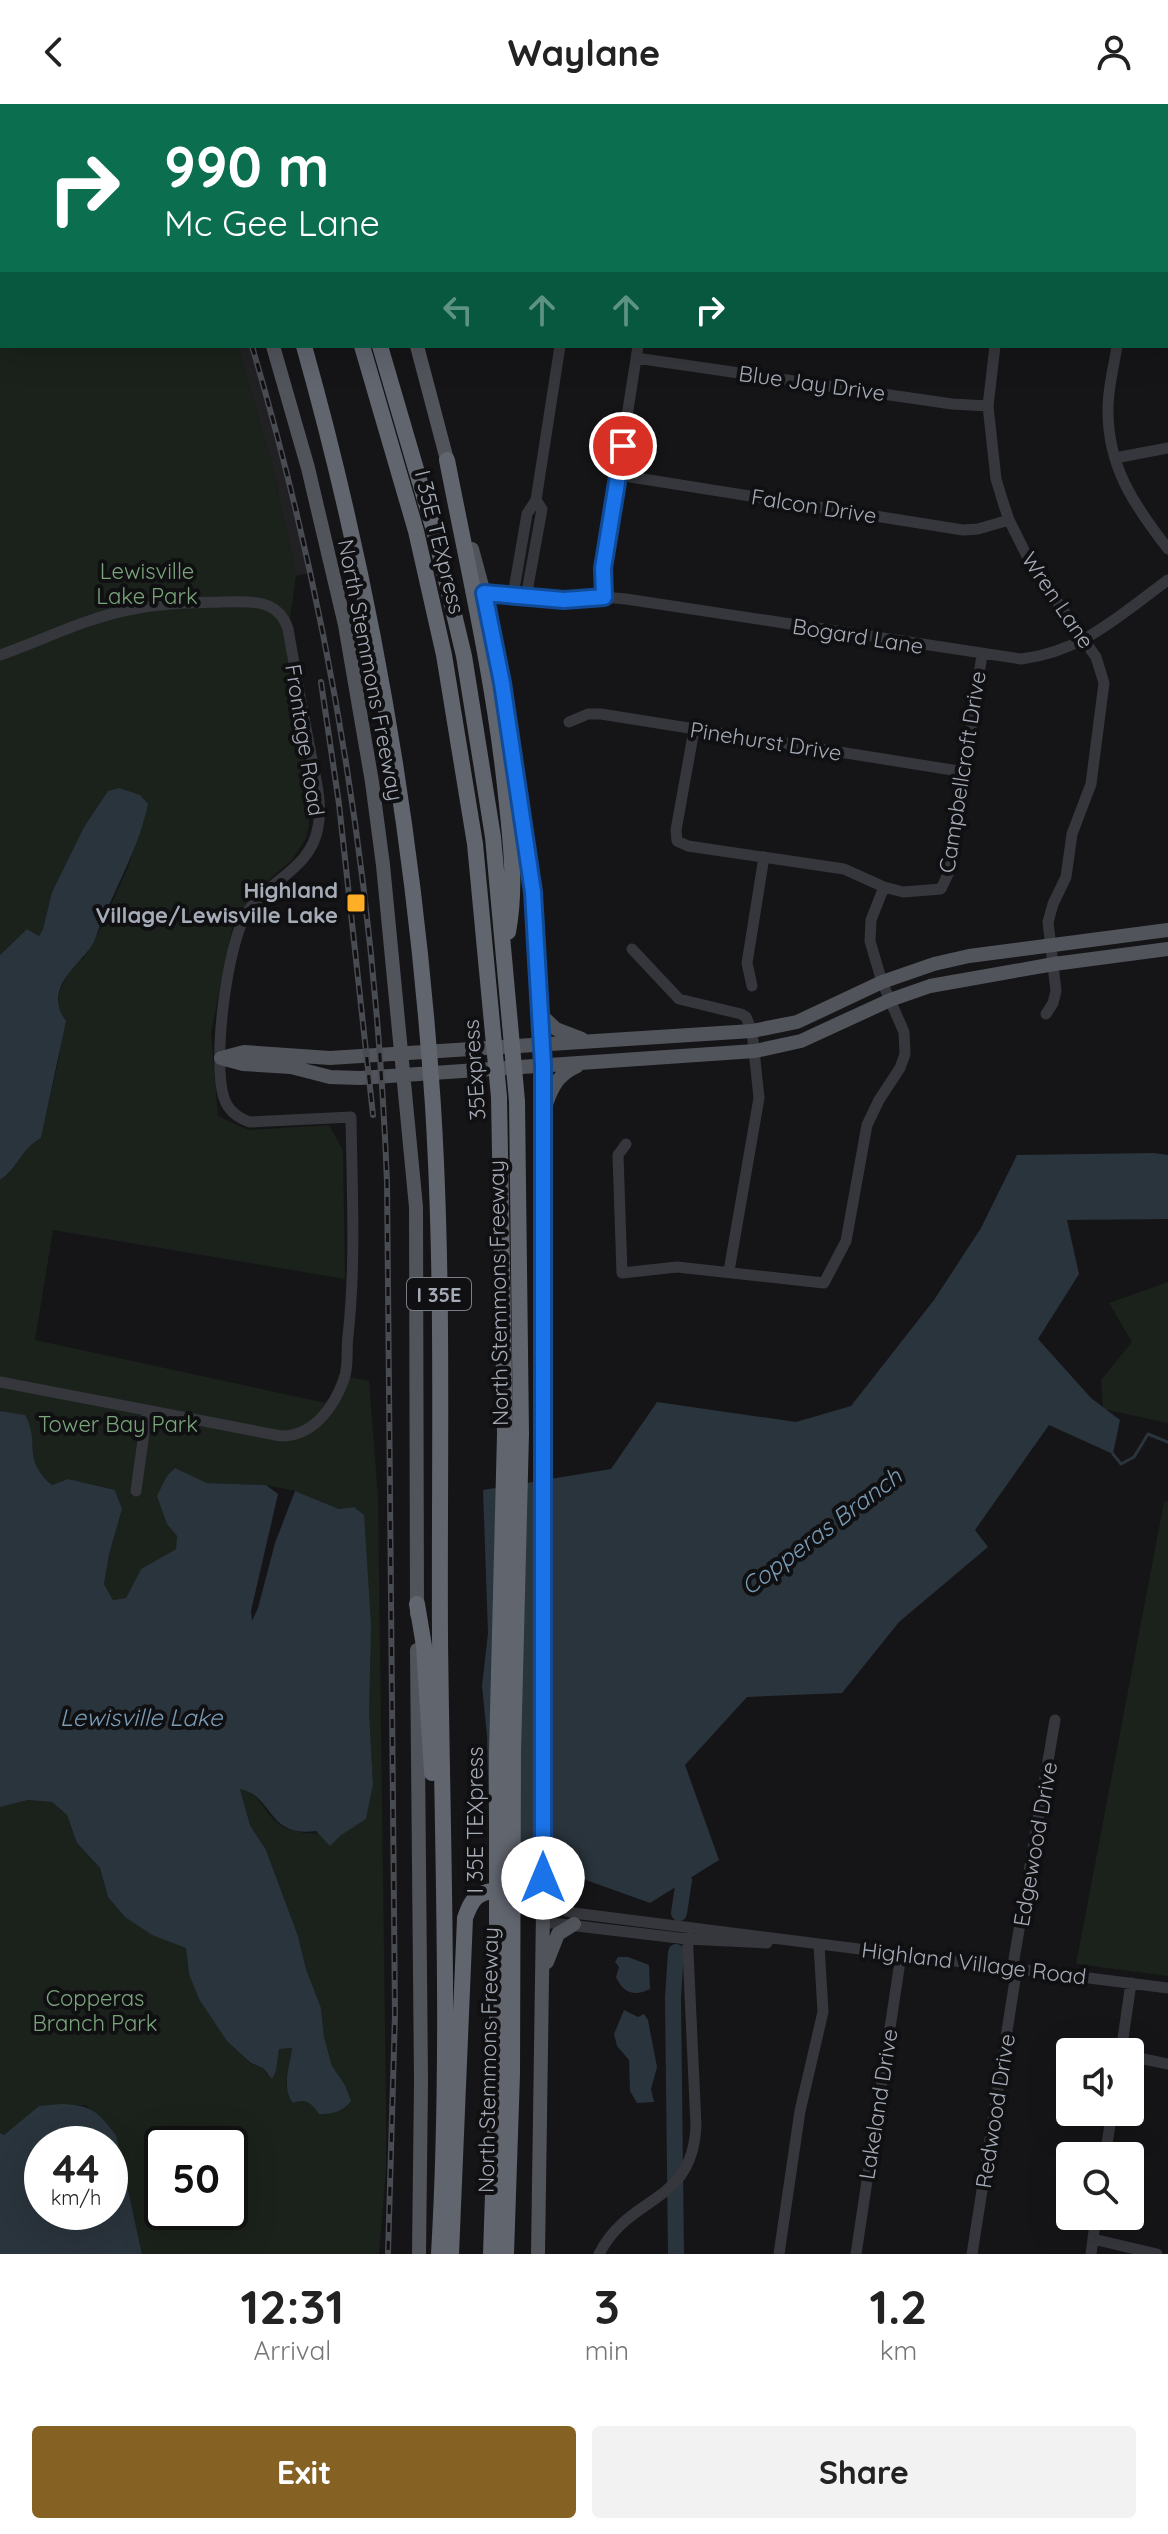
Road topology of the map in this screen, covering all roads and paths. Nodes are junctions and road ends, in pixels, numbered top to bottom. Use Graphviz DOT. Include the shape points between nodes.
graph roads {
  1 [pos="274,348"];
  2 [pos="305,348"];
  3 [pos="363,348"];
  4 [pos="381,348"];
  5 [pos="418,348"];
  6 [pos="560,348"];
  7 [pos="995,348"];
  8 [pos="1117,348"];
  9 [pos="637,352"];
  10 [pos="988,406"];
  11 [pos="1168,448"];
  12 [pos="1115,458"];
  13 [pos="447,460"];
  14 [pos="618,475"];
  15 [pos="536,500"];
  16 [pos="1009,520"];
  17 [pos="1168,549"];
  18 [pos="1168,580"];
  19 [pos="484,593"];
  20 [pos="513,595"];
  21 [pos="526,597"];
  22 [pos="604,597"];
  23 [pos="1085,640"];
  24 [pos="0,655"];
  25 [pos="982,655"];
  26 [pos="569,722"];
  27 [pos="694,730"];
  28 [pos="461,752"];
  29 [pos="965,772"];
  30 [pos="764,857"];
  31 [pos="884,887"];
  32 [pos="1168,930"];
  33 [pos="1052,946"];
  34 [pos="504,949"];
  35 [pos="632,949"];
  36 [pos="1168,949"];
  37 [pos="1054,964"];
  38 [pos="882,982"];
  39 [pos="752,986"];
  40 [pos="890,1000"];
  41 [pos="1046,1014"];
  42 [pos="541,1015"];
  43 [pos="752,1031"];
  44 [pos="590,1041"];
  45 [pos="536,1045"];
  46 [pos="755,1051"];
  47 [pos="394,1054"];
  48 [pos="221,1058"];
  49 [pos="587,1062"];
  50 [pos="537,1065"];
  51 [pos="396,1075"];
  52 [pos="543,1112"];
  53 [pos="626,1144"];
  54 [pos="729,1271"];
  55 [pos="0,1382"];
  56 [pos="147,1411"];
  57 [pos="513,1434"];
  58 [pos="136,1491"];
  59 [pos="417,1604"];
  60 [pos="1055,1720"];
  61 [pos="441,1792"];
  62 [pos="543,1899"];
  63 [pos="543,1922"];
  64 [pos="574,1924"];
  65 [pos="687,1934"];
  66 [pos="819,1945"];
  67 [pos="901,1955"];
  68 [pos="1015,1967"];
  69 [pos="542,1977"];
  70 [pos="1131,1983"];
  71 [pos="1168,1988"];
  72 [pos="1123,2038"];
  73 [pos="1144,2059"];
  74 [pos="1168,2064"];
  75 [pos="1094,2230"];
  76 [pos="1093,2239"];
  77 [pos="600,2253"];
  78 [pos="419,2254"];
  79 [pos="439,2254"];
  80 [pos="451,2254"];
  81 [pos="491,2254"];
  82 [pos="506,2254"];
  83 [pos="538,2254"];
  84 [pos="779,2254"];
  85 [pos="856,2254"];
  86 [pos="972,2254"];
  87 [pos="1091,2254"];
  88 [pos="1157,2254"];
  1 -- 47 [label="main road, North Stemmons Freeway" via="345,625 374,796"];
  2 -- 61 [label="highway, North Stemmons Freeway / I 35E" via="377,651 423,982 438,1221"];
  3 -- 28 [label="highway, I 35E TEXpress" via="416,531"];
  4 -- 34 [label="highway, North Stemmons Freeway" via="464,656"];
  5 -- 13 [label="main road, North Stemmons Freeway"];
  6 -- 15 [label="street"];
  7 -- 10 [label="street, Wren Lane"];
  8 -- 12 [label="street" via="1108,408"];
  9 -- 10 [label="street, Blue Jay Drive"];
  9 -- 14 [label="street"];
  10 -- 16 [label="street, Wren Lane" via="996,479"];
  11 -- 12 [label="street"];
  12 -- 17 [label="street" via="1129,495"];
  13 -- 19 [label="main road, North Stemmons Freeway"];
  13 -- 34 [label="highway" via="499,736 509,821 513,905"];
  14 -- 16 [label="street, Falcon Drive" via="963,530"];
  14 -- 22 [label="street" via="603,568"];
  15 -- 20 [label="street" via="527,514"];
  15 -- 21 [label="street" via="542,509"];
  16 -- 23 [label="street, Wren Lane" via="1032,566"];
  18 -- 23 [label="street, Bogard Lane"];
  19 -- 20 [label="street, Bogard Lane"];
  19 -- 42 [label="main road, North Stemmons Freeway" via="533,892"];
  20 -- 21 [label="street, Bogard Lane"];
  21 -- 22 [label="street, Bogard Lane"];
  22 -- 25 [label="street, Bogard Lane"];
  23 -- 25 [label="street, Bogard Lane" via="1044,657"];
  23 -- 33 [label="street, Wren Lane" via="1104,683 1091,784 1048,922"];
  24 -- 48 [label="street, Frontage Road" via="102,617 166,604 247,602 267,604 279,612 288,629 317,791 318,828 303,860 264,892 243,919 221,1013"];
  25 -- 29 [label="street, Campbellcroft Drive"];
  26 -- 27 [label="street, Pinehurst Drive" via="601,714"];
  27 -- 29 [label="street, Pinehurst Drive"];
  27 -- 30 [label="street" via="677,841"];
  28 -- 57 [label="highway, 35Express" via="483,906 499,1097"];
  29 -- 31 [label="street, Campbellcroft Drive" via="949,872 941,889 903,892"];
  30 -- 31 [label="street" via="844,869"];
  30 -- 39 [label="street" via="747,963"];
  31 -- 38 [label="street" via="869,930"];
  32 -- 33 [label="main road"];
  33 -- 37 [label="street, Wren Lane"];
  33 -- 38 [label="main road" via="969,956"];
  34 -- 57 [label="highway, North Stemmons Freeway" via="517,1101"];
  35 -- 43 [label="street" via="679,999 741,1014"];
  36 -- 37 [label="main road"];
  37 -- 40 [label="main road" via="959,979"];
  37 -- 41 [label="street, Wren Lane" via="1056,991"];
  38 -- 40 [label="street"];
  38 -- 43 [label="main road" via="797,1022"];
  40 -- 46 [label="main road" via="801,1041"];
  40 -- 54 [label="street" via="904,1032 905,1054 867,1125 846,1241 824,1283"];
  42 -- 44 [label="main road" via="556,1029"];
  42 -- 45 [label="main road, North Stemmons Freeway"];
  43 -- 44 [label="main road"];
  43 -- 46 [label="street"];
  44 -- 45 [label="main road"];
  45 -- 47 [label="main road"];
  45 -- 50 [label="main road, North Stemmons Freeway"];
  46 -- 49 [label="main road"];
  46 -- 54 [label="street" via="759,1098"];
  47 -- 48 [label="main road" via="330,1058 244,1052"];
  47 -- 51 [label="main road, North Stemmons Freeway"];
  48 -- 51 [label="main road" via="330,1077"];
  48 -- 56 [label="street, Frontage Road" via="224,1099 244,1120 351,1117 345,1376 332,1406 315,1424 291,1436"];
  49 -- 50 [label="main road"];
  49 -- 52 [label="main road" via="560,1076"];
  50 -- 51 [label="main road"];
  50 -- 52 [label="main road, North Stemmons Freeway"];
  51 -- 59 [label="main road, North Stemmons Freeway" via="416,1207"];
  52 -- 62 [label="main road, North Stemmons Freeway"];
  53 -- 54 [label="street" via="618,1155 622,1273 677,1267"];
  55 -- 56 [label="street"];
  56 -- 58 [label="street"];
  57 -- 81 [label="highway, I 35E TEXpress" via="497,1753"];
  57 -- 82 [label="highway, North Stemmons Freeway" via="512,2074"];
  59 -- 61 [label="highway" via="431,1771"];
  59 -- 78 [label="main road, North Stemmons Freeway"];
  60 -- 68 [label="street, Edgewood Drive"];
  61 -- 79 [label="highway, North Stemmons Freeway / I 35E" via="445,2081"];
  62 -- 63 [label="main road, North Stemmons Freeway"];
  62 -- 65 [label="street, Highland Village Road" via="574,1913"];
  62 -- 80 [label="highway" via="489,1891 477,1897 465,1918"];
  63 -- 64 [label="street, Highland Village Road"];
  63 -- 69 [label="main road, North Stemmons Freeway"];
  64 -- 65 [label="street, Highland Village Road"];
  64 -- 69 [label="main road" via="557,1935"];
  65 -- 66 [label="street, Highland Village Road"];
  65 -- 77 [label="street" via="695,2142 681,2178 629,2216"];
  66 -- 67 [label="street, Highland Village Road"];
  66 -- 84 [label="street" via="823,2012 800,2111"];
  67 -- 68 [label="street, Highland Village Road"];
  67 -- 85 [label="street, Lakeland Drive"];
  68 -- 70 [label="street, Highland Village Road"];
  68 -- 86 [label="street, Redwood Drive"];
  69 -- 83 [label="main road, North Stemmons Freeway"];
  70 -- 71 [label="street, Highland Village Road"];
  70 -- 72 [label="street"];
  73 -- 74 [label="street"];
  75 -- 76 [label="street"];
  76 -- 87 [label="street"];
  76 -- 88 [label="street"];
}
